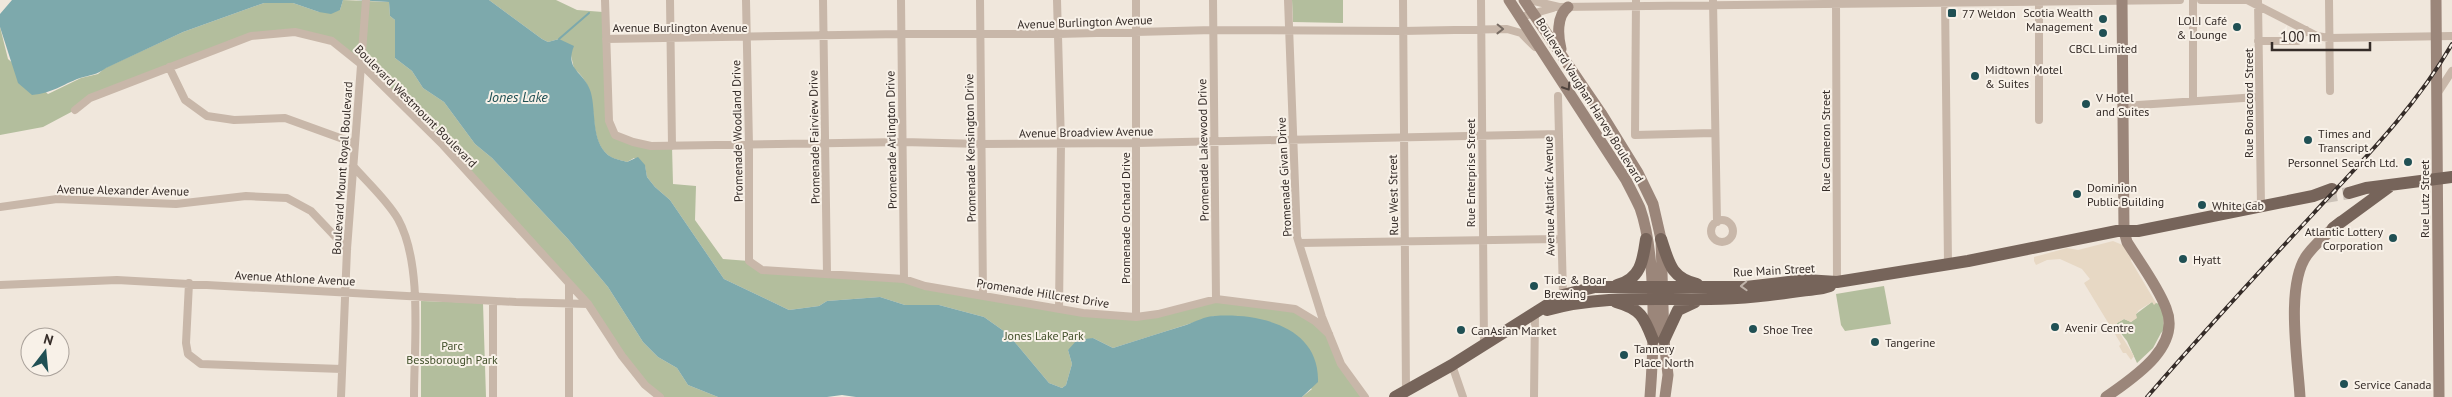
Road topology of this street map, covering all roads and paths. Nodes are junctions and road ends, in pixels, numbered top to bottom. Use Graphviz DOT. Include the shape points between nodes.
graph roads {
  1 [pos="366,0"];
  2 [pos="606,0"];
  3 [pos="670,0"];
  4 [pos="746,0"];
  5 [pos="824,0"];
  6 [pos="901,0"];
  7 [pos="980,0"];
  8 [pos="1057,0"];
  9 [pos="1136,0"];
  10 [pos="1212,0"];
  11 [pos="1288,0"];
  12 [pos="1403,0"];
  13 [pos="1481,0"];
  14 [pos="1509,0"];
  15 [pos="1524,0"];
  16 [pos="1530,0"];
  17 [pos="2122,0"];
  18 [pos="2180,0"];
  19 [pos="2192,0"];
  20 [pos="2201,0"];
  21 [pos="2329,0"];
  22 [pos="2436,0"];
  23 [pos="1836,1"];
  24 [pos="1945,1"];
  25 [pos="2038,1"];
  26 [pos="1713,2"];
  27 [pos="1766,2"];
  28 [pos="2258,2"];
  29 [pos="1636,3"];
  30 [pos="1562,5"];
  31 [pos="1534,13"];
  32 [pos="1521,17"];
  33 [pos="1289,29"];
  34 [pos="1481,29"];
  35 [pos="1213,30"];
  36 [pos="2306,30"];
  37 [pos="1402,31"];
  38 [pos="1135,32"];
  39 [pos="902,34"];
  40 [pos="1058,34"];
  41 [pos="824,36"];
  42 [pos="980,36"];
  43 [pos="2452,36"];
  44 [pos="2437,37"];
  45 [pos="671,38"];
  46 [pos="746,38"];
  47 [pos="2329,38"];
  48 [pos="606,39"];
  49 [pos="2258,41"];
  50 [pos="1562,54"];
  51 [pos="1551,63"];
  52 [pos="362,65"];
  53 [pos="169,67"];
  54 [pos="2452,71"];
  55 [pos="2330,91"];
  56 [pos="2438,94"];
  57 [pos="1558,96"];
  58 [pos="2258,97"];
  59 [pos="2193,100"];
  60 [pos="2123,106"];
  61 [pos="75,110"];
  62 [pos="2039,120"];
  63 [pos="1713,133"];
  64 [pos="1559,134"];
  65 [pos="1481,135"];
  66 [pos="1404,137"];
  67 [pos="1292,139"];
  68 [pos="903,142"];
  69 [pos="1137,142"];
  70 [pos="1214,142"];
  71 [pos="354,143"];
  72 [pos="1060,143"];
  73 [pos="825,144"];
  74 [pos="981,144"];
  75 [pos="749,145"];
  76 [pos="672,146"];
  77 [pos="353,166"];
  78 [pos="2452,177"];
  79 [pos="2438,178"];
  80 [pos="2397,184"];
  81 [pos="2357,189"];
  82 [pos="2323,194"];
  83 [pos="2261,206"];
  84 [pos="0,207"];
  85 [pos="1716,222"];
  86 [pos="2333,228"];
  87 [pos="2124,231"];
  88 [pos="1560,239"];
  89 [pos="1646,239"];
  90 [pos="1661,239"];
  91 [pos="1405,241"];
  92 [pos="1482,241"];
  93 [pos="1299,243"];
  94 [pos="347,249"];
  95 [pos="748,261"];
  96 [pos="1948,264"];
  97 [pos="827,274"];
  98 [pos="904,279"];
  99 [pos="1837,282"];
  100 [pos="189,283"];
  101 [pos="569,284"];
  102 [pos="0,285"];
  103 [pos="345,292"];
  104 [pos="1657,293"];
  105 [pos="1710,293"];
  106 [pos="1607,294"];
  107 [pos="1563,295"];
  108 [pos="415,296"];
  109 [pos="983,296"];
  110 [pos="1216,299"];
  111 [pos="493,301"];
  112 [pos="569,304"];
  113 [pos="588,304"];
  114 [pos="1059,309"];
  115 [pos="1535,314"];
  116 [pos="1136,317"];
  117 [pos="1329,334"];
  118 [pos="1658,340"];
  119 [pos="1484,345"];
  120 [pos="1452,365"];
  121 [pos="342,369"];
  122 [pos="1400,394"];
  123 [pos="341,397"];
  124 [pos="414,397"];
  125 [pos="493,397"];
  126 [pos="569,397"];
  127 [pos="660,397"];
  128 [pos="1365,397"];
  129 [pos="1463,397"];
  130 [pos="1534,397"];
  131 [pos="1650,397"];
  132 [pos="1665,397"];
  133 [pos="2106,397"];
  134 [pos="2300,397"];
  135 [pos="2439,397"];
  1 -- 52 [label="street, Boulevard Mount Royal Boulevard"];
  2 -- 48 [label="street"];
  3 -- 45 [label="street"];
  4 -- 46 [label="street, Promenade Woodland Drive"];
  5 -- 41 [label="street, Promenade Fairview Drive"];
  6 -- 39 [label="street, Promenade Arlington Drive"];
  7 -- 42 [label="street, Promenade Kensington Drive"];
  8 -- 40 [label="street"];
  9 -- 38 [label="street, Promenade Orchard Drive"];
  10 -- 35 [label="street, Promenade Lakewood Drive"];
  11 -- 33 [label="street, Promenade Givan Drive"];
  12 -- 37 [label="street, Rue West Street"];
  13 -- 34 [label="street, Rue Enterprise Street"];
  14 -- 32 [label="street, Boulevard Vaughan Harvey Boulevard"];
  15 -- 31 [label="street, Boulevard Vaughan Harvey Boulevard"];
  16 -- 30 [label="street"];
  17 -- 18 [label="street"];
  17 -- 25 [label="street"];
  17 -- 60 [label="street"];
  19 -- 59 [label="street"];
  20 -- 28 [label="street"];
  21 -- 47 [label="street"];
  22 -- 44 [label="street, Rue Lutz Street"];
  23 -- 24 [label="street"];
  23 -- 27 [label="street"];
  23 -- 99 [label="street, Rue Cameron Street"];
  24 -- 25 [label="street"];
  24 -- 96 [label="street"];
  25 -- 62 [label="street"];
  26 -- 27 [label="street"];
  26 -- 29 [label="street"];
  26 -- 63 [label="street"];
  28 -- 36 [label="street"];
  28 -- 49 [label="street, Rue Bonaccord Street"];
  29 -- 30 [label="street"];
  29 -- 63 [label="street" via="1635,135"];
  30 -- 31 [label="street"];
  30 -- 50 [label="street" via="1559,32"];
  31 -- 32 [label="street"];
  31 -- 50 [label="street, Boulevard Vaughan Harvey Boulevard"];
  32 -- 51 [label="street, Boulevard Vaughan Harvey Boulevard"];
  33 -- 35 [label="street, Avenue Burlington Avenue"];
  33 -- 37 [label="street, Avenue Burlington Avenue"];
  33 -- 67 [label="street, Promenade Givan Drive"];
  34 -- 37 [label="street, Avenue Burlington Avenue"];
  34 -- 51 [label="street, Avenue Burlington Avenue, one-way" via="1507,29 1521,33"];
  34 -- 65 [label="street, Rue Enterprise Street"];
  35 -- 38 [label="street, Avenue Burlington Avenue"];
  35 -- 70 [label="street, Promenade Lakewood Drive"];
  36 -- 47 [label="street"];
  36 -- 49 [label="street" via="2298,41"];
  37 -- 66 [label="street, Rue West Street"];
  38 -- 40 [label="street, Avenue Burlington Avenue"];
  38 -- 69 [label="street, Promenade Orchard Drive"];
  39 -- 41 [label="street, Avenue Burlington Avenue"];
  39 -- 42 [label="street, Avenue Burlington Avenue"];
  39 -- 68 [label="street, Promenade Arlington Drive"];
  40 -- 42 [label="street, Avenue Burlington Avenue"];
  40 -- 72 [label="street"];
  41 -- 46 [label="street, Avenue Burlington Avenue"];
  41 -- 73 [label="street, Promenade Fairview Drive"];
  42 -- 74 [label="street, Promenade Kensington Drive"];
  43 -- 44 [label="street"];
  44 -- 47 [label="street"];
  44 -- 56 [label="street, Rue Lutz Street"];
  45 -- 46 [label="street, Avenue Burlington Avenue"];
  45 -- 48 [label="street, Avenue Burlington Avenue"];
  45 -- 76 [label="street"];
  46 -- 75 [label="street, Promenade Woodland Drive"];
  47 -- 55 [label="street"];
  48 -- 76 [label="street, Avenue Broadview Avenue" via="608,112 615,135 651,146"];
  49 -- 58 [label="street, Rue Bonaccord Street"];
  50 -- 90 [label="street, Boulevard Vaughan Harvey Boulevard" via="1638,173 1653,204"];
  51 -- 89 [label="street, Boulevard Vaughan Harvey Boulevard, one-way" via="1626,180 1640,209"];
  52 -- 53 [label="street, Boulevard Westmount Boulevard" via="332,41 295,32 251,36"];
  52 -- 71 [label="street, Boulevard Mount Royal Boulevard"];
  52 -- 101 [label="street, Boulevard Westmount Boulevard" via="443,145"];
  53 -- 61 [label="street, Boulevard Westmount Boulevard" via="90,98"];
  53 -- 71 [label="street" via="185,100 207,116 234,120 285,118"];
  54 -- 56 [label="street"];
  56 -- 79 [label="street, Rue Lutz Street"];
  57 -- 64 [label="street, Avenue Atlantic Avenue"];
  58 -- 59 [label="street"];
  58 -- 83 [label="street, Rue Bonaccord Street"];
  59 -- 60 [label="street"];
  60 -- 87 [label="street"];
  63 -- 85 [label="street"];
  64 -- 65 [label="street, Avenue Broadview Avenue"];
  64 -- 88 [label="street, Avenue Atlantic Avenue"];
  65 -- 66 [label="street, Avenue Broadview Avenue"];
  65 -- 92 [label="street, Rue Enterprise Street"];
  66 -- 67 [label="street, Avenue Broadview Avenue"];
  66 -- 91 [label="street, Rue West Street"];
  67 -- 70 [label="street, Avenue Broadview Avenue"];
  67 -- 93 [label="street, Promenade Givan Drive"];
  68 -- 73 [label="street, Avenue Broadview Avenue"];
  68 -- 74 [label="street, Avenue Broadview Avenue"];
  68 -- 98 [label="street, Promenade Arlington Drive"];
  69 -- 70 [label="street, Avenue Broadview Avenue"];
  69 -- 72 [label="street, Avenue Broadview Avenue"];
  69 -- 116 [label="street, Promenade Orchard Drive"];
  70 -- 110 [label="street, Promenade Lakewood Drive"];
  71 -- 77 [label="street, Boulevard Mount Royal Boulevard"];
  72 -- 74 [label="street, Avenue Broadview Avenue"];
  72 -- 114 [label="street"];
  73 -- 75 [label="street, Avenue Broadview Avenue"];
  73 -- 97 [label="street, Promenade Fairview Drive"];
  74 -- 109 [label="street, Promenade Kensington Drive"];
  75 -- 76 [label="street, Avenue Broadview Avenue"];
  75 -- 95 [label="street, Promenade Woodland Drive"];
  77 -- 94 [label="street, Boulevard Mount Royal Boulevard"];
  77 -- 108 [label="street" via="398,218 409,247"];
  78 -- 79 [label="main road"];
  79 -- 80 [label="main road"];
  79 -- 135 [label="street, Rue Lutz Street"];
  80 -- 81 [label="main road"];
  80 -- 86 [label="main road" via="2383,190"];
  81 -- 86 [label="street" via="2362,201"];
  82 -- 83 [label="main road, Rue Main Street"];
  83 -- 87 [label="main road, Rue Main Street" via="2138,231"];
  84 -- 94 [label="street, Avenue Alexander Avenue" via="57,199 176,204 246,196 287,198 311,211"];
  86 -- 134 [label="street" via="2306,257 2297,283 2294,308"];
  87 -- 96 [label="main road, Rue Main Street"];
  87 -- 133 [label="street" via="2127,242 2167,310 2169,327 2162,348 2140,371"];
  88 -- 92 [label="street"];
  88 -- 107 [label="street, Avenue Atlantic Avenue"];
  89 -- 104 [label="street, Boulevard Vaughan Harvey Boulevard"];
  89 -- 106 [label="main road" via="1642,263 1636,275"];
  90 -- 104 [label="street, Boulevard Vaughan Harvey Boulevard"];
  90 -- 105 [label="main road" via="1676,275"];
  91 -- 92 [label="street"];
  91 -- 93 [label="street"];
  91 -- 122 [label="street, Rue West Street"];
  92 -- 119 [label="street, Rue Enterprise Street"];
  93 -- 117 [label="street, Promenade Givan Drive"];
  94 -- 103 [label="street, Boulevard Mount Royal Boulevard"];
  95 -- 97 [label="street, Promenade Hillcrest Drive" via="762,270"];
  96 -- 99 [label="main road, Rue Main Street"];
  97 -- 98 [label="street, Promenade Hillcrest Drive"];
  98 -- 109 [label="street, Promenade Hillcrest Drive"];
  99 -- 105 [label="main road, Rue Main Street" via="1823,288 1760,296"];
  100 -- 102 [label="street, Avenue Athlone Avenue" via="117,280"];
  100 -- 103 [label="street, Avenue Athlone Avenue"];
  100 -- 121 [label="street" via="186,342 188,354 201,364"];
  101 -- 112 [label="street"];
  101 -- 113 [label="street, Boulevard Westmount Boulevard"];
  103 -- 108 [label="street, Avenue Athlone Avenue"];
  103 -- 121 [label="street, Boulevard Mount Royal Boulevard"];
  104 -- 105 [label="main road, Rue Main Street"];
  104 -- 106 [label="main road, Rue Main Street"];
  104 -- 118 [label="street, Boulevard Vaughan Harvey Boulevard"];
  105 -- 118 [label="main road" via="1678,310"];
  106 -- 107 [label="main road, Rue Main Street" via="1595,288"];
  106 -- 115 [label="main road, Rue Main Street"];
  106 -- 118 [label="main road" via="1639,312"];
  107 -- 115 [label="main road, Rue Main Street"];
  108 -- 111 [label="street, Avenue Athlone Avenue"];
  108 -- 124 [label="street"];
  109 -- 114 [label="street, Promenade Hillcrest Drive"];
  110 -- 116 [label="street, Promenade Hillcrest Drive"];
  110 -- 117 [label="street, Promenade Hillcrest Drive" via="1295,309"];
  111 -- 112 [label="street, Avenue Athlone Avenue"];
  111 -- 125 [label="street"];
  112 -- 113 [label="street, Avenue Athlone Avenue"];
  112 -- 126 [label="street"];
  113 -- 127 [label="street, Boulevard Westmount Boulevard" via="622,356 645,385"];
  114 -- 116 [label="street, Promenade Hillcrest Drive"];
  115 -- 119 [label="main road, Rue Main Street"];
  115 -- 130 [label="street"];
  117 -- 128 [label="street, Promenade Givan Drive" via="1341,364"];
  118 -- 131 [label="street, Boulevard Vaughan Harvey Boulevard"];
  118 -- 132 [label="street, Boulevard Vaughan Harvey Boulevard" via="1668,375"];
  119 -- 120 [label="main road, Rue Main Street"];
  120 -- 122 [label="main road, Rue Main Street"];
  120 -- 129 [label="street"];
  121 -- 123 [label="street, Boulevard Mount Royal Boulevard"];
}
